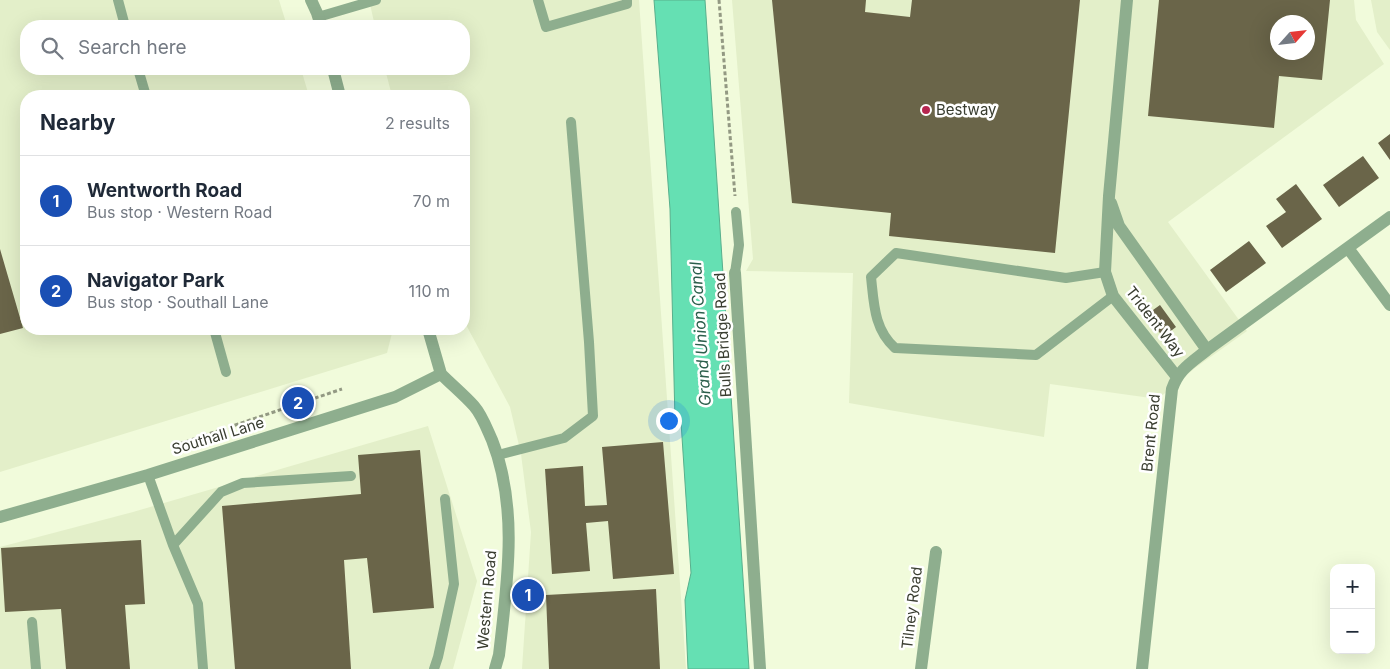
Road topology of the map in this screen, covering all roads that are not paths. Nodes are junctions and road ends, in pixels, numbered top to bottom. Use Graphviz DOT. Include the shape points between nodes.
graph roads {
  1 [pos="118,0"];
  2 [pos="311,0"];
  3 [pos="376,0"];
  4 [pos="538,0"];
  5 [pos="627,0"];
  6 [pos="1127,0"];
  7 [pos="318,14"];
  8 [pos="124,20"];
  9 [pos="140,75"];
  10 [pos="335,75"];
  11 [pos="144,90"];
  12 [pos="338,90"];
  13 [pos="571,122"];
  14 [pos="1109,196"];
  15 [pos="736,212"];
  16 [pos="1390,217"];
  17 [pos="1348,248"];
  18 [pos="1105,272"];
  19 [pos="734,273"];
  20 [pos="1113,296"];
  21 [pos="1390,305"];
  22 [pos="216,335"];
  23 [pos="430,335"];
  24 [pos="1207,350"];
  25 [pos="226,372"];
  26 [pos="441,374"];
  27 [pos="1177,377"];
  28 [pos="498,455"];
  29 [pos="148,475"];
  30 [pos="351,476"];
  31 [pos="445,499"];
  32 [pos="0,517"];
  33 [pos="173,545"];
  34 [pos="936,552"];
  35 [pos="32,622"];
  36 [pos="36,669"];
  37 [pos="203,669"];
  38 [pos="434,669"];
  39 [pos="496,669"];
  40 [pos="760,669"];
  41 [pos="921,669"];
  42 [pos="1142,669"];
  1 -- 8 [label="lane"];
  2 -- 7 [label="street"];
  3 -- 7 [label="lane"];
  4 -- 5 [label="lane" via="546,27 627,4"];
  6 -- 14 [label="street, Trident Way"];
  9 -- 11 [label="lane"];
  10 -- 12 [label="street"];
  13 -- 28 [label="lane" via="593,416 564,438"];
  14 -- 18 [label="street, Trident Way"];
  14 -- 24 [label="street, Trident Way" via="1119,226"];
  15 -- 19 [label="lane, Bulls Bridge Road" via="739,245"];
  16 -- 17 [label="street, Brent Road"];
  17 -- 21 [label="street"];
  17 -- 24 [label="street, Brent Road"];
  18 -- 20 [label="street, Trident Way"];
  18 -- 20 [label="lane" via="1066,278 896,253 871,277 875,310 884,338 894,348 1036,356"];
  19 -- 40 [label="street, Bulls Bridge Road"];
  20 -- 27 [label="street, Trident Way"];
  22 -- 25 [label="lane"];
  23 -- 26 [label="street"];
  24 -- 27 [label="street, Brent Road"];
  26 -- 28 [label="street, Western Road" via="475,407"];
  26 -- 29 [label="street, Southall Lane" via="395,397"];
  27 -- 42 [label="street, Brent Road" via="1172,389"];
  28 -- 39 [label="street, Western Road" via="508,510 509,565"];
  29 -- 32 [label="street, Southall Lane"];
  29 -- 33 [label="lane"];
  30 -- 33 [label="lane" via="243,484 221,492"];
  31 -- 38 [label="lane" via="454,584"];
  33 -- 37 [label="lane" via="198,604"];
  34 -- 41 [label="street, Tilney Road"];
  35 -- 36 [label="lane"];
}
